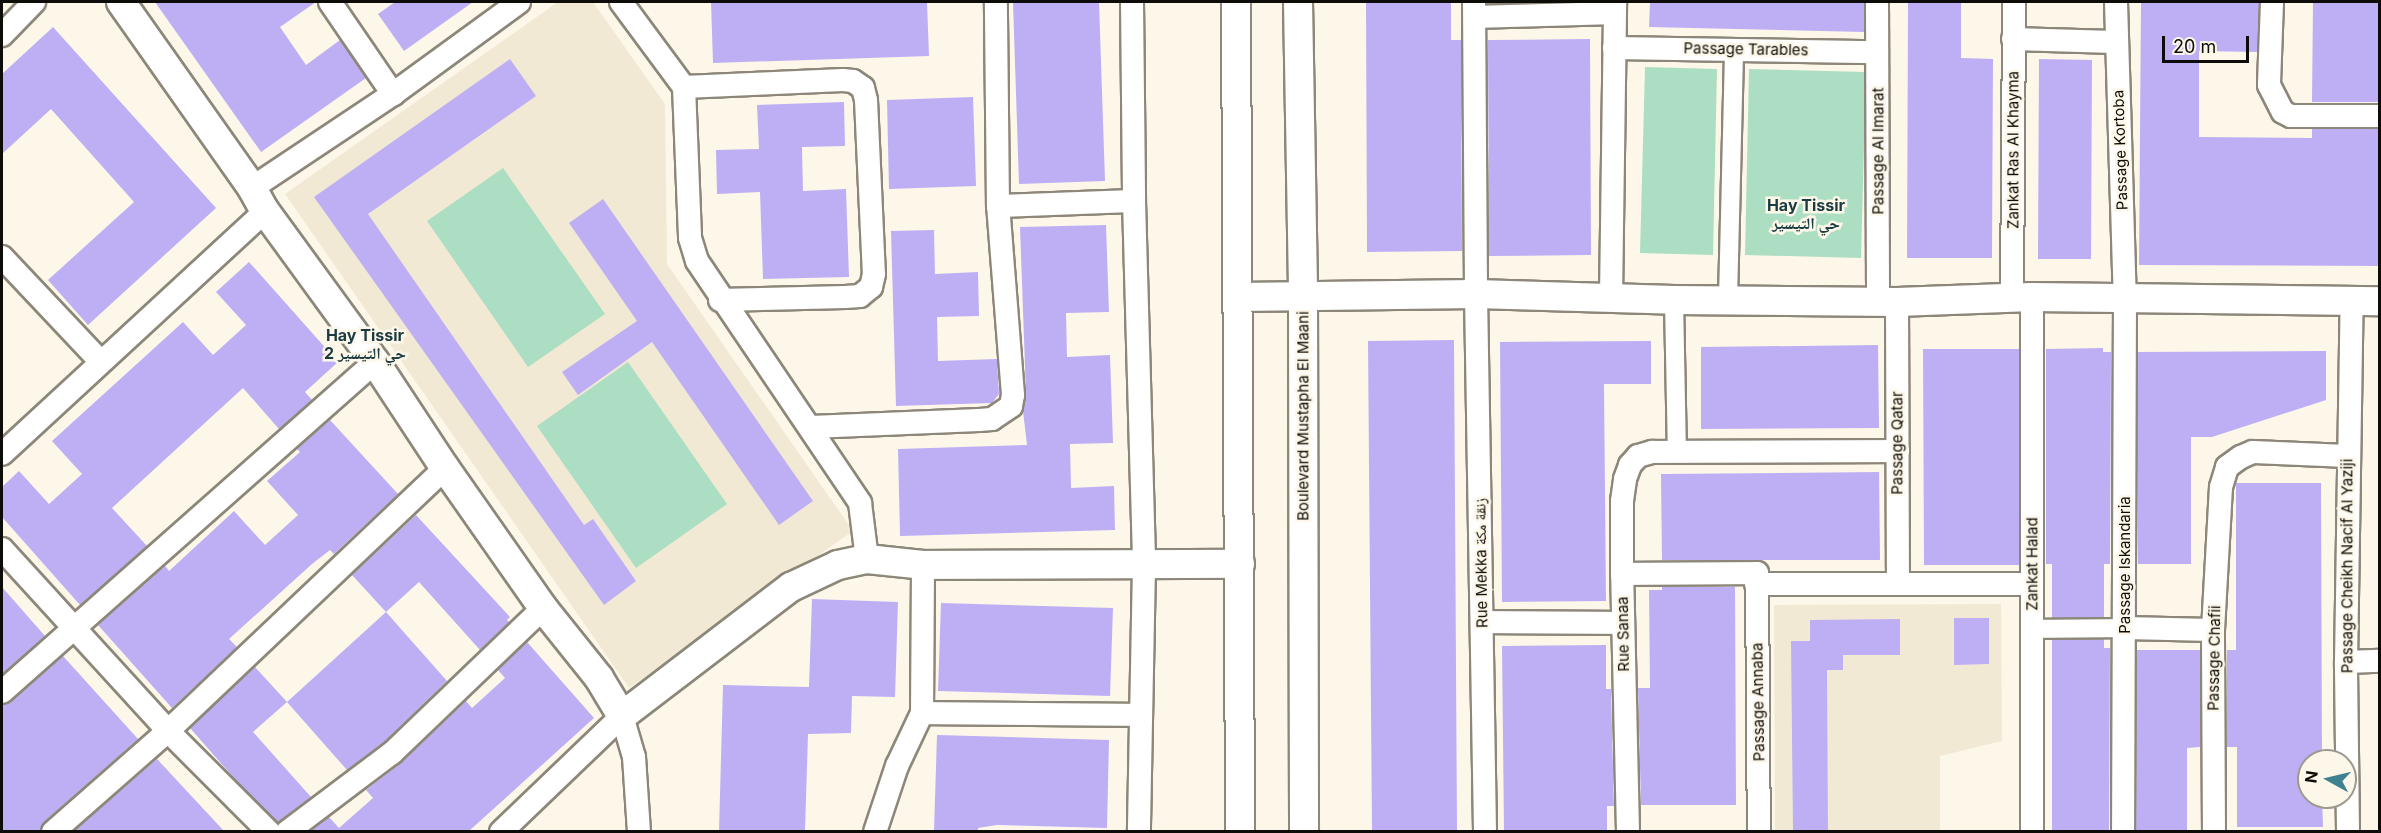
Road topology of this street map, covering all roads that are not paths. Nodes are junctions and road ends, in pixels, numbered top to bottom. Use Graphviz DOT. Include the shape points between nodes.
graph roads {
  1 [pos="34,2"];
  2 [pos="121,2"];
  3 [pos="330,2"];
  4 [pos="519,2"];
  5 [pos="621,2"];
  6 [pos="996,2"];
  7 [pos="1132,2"];
  8 [pos="1236,2"];
  9 [pos="1298,2"];
  10 [pos="1877,2"];
  11 [pos="2014,2"];
  12 [pos="2116,2"];
  13 [pos="2272,2"];
  14 [pos="1615,7"];
  15 [pos="1474,9"];
  16 [pos="2,35"];
  17 [pos="2013,39"];
  18 [pos="2116,42"];
  19 [pos="1614,48"];
  20 [pos="1734,48"];
  21 [pos="1877,52"];
  22 [pos="684,87"];
  23 [pos="393,94"];
  24 [pos="2379,116"];
  25 [pos="259,200"];
  26 [pos="1134,201"];
  27 [pos="998,206"];
  28 [pos="2,257"];
  29 [pos="1476,294"];
  30 [pos="1303,296"];
  31 [pos="1238,297"];
  32 [pos="2022,297"];
  33 [pos="1611,298"];
  34 [pos="2125,298"];
  35 [pos="1728,299"];
  36 [pos="720,300"];
  37 [pos="1674,300"];
  38 [pos="2366,301"];
  39 [pos="1888,302"];
  40 [pos="100,361"];
  41 [pos="375,362"];
  42 [pos="811,427"];
  43 [pos="1898,451"];
  44 [pos="1677,452"];
  45 [pos="2,454"];
  46 [pos="2348,456"];
  47 [pos="445,468"];
  48 [pos="2,549"];
  49 [pos="867,559"];
  50 [pos="1240,564"];
  51 [pos="923,565"];
  52 [pos="1144,565"];
  53 [pos="1622,574"];
  54 [pos="1756,579"];
  55 [pos="1898,584"];
  56 [pos="2032,584"];
  57 [pos="543,608"];
  58 [pos="1483,622"];
  59 [pos="1623,623"];
  60 [pos="74,628"];
  61 [pos="2125,628"];
  62 [pos="2032,629"];
  63 [pos="2212,630"];
  64 [pos="2379,661"];
  65 [pos="2346,662"];
  66 [pos="2,692"];
  67 [pos="922,713"];
  68 [pos="1140,715"];
  69 [pos="622,716"];
  70 [pos="168,731"];
  71 [pos="2214,830"];
  72 [pos="53,831"];
  73 [pos="269,831"];
  74 [pos="287,831"];
  75 [pos="501,831"];
  76 [pos="639,831"];
  77 [pos="875,831"];
  78 [pos="1139,831"];
  79 [pos="1240,831"];
  80 [pos="1304,831"];
  81 [pos="1485,831"];
  82 [pos="1628,831"];
  83 [pos="1759,831"];
  84 [pos="2032,831"];
  85 [pos="2123,831"];
  86 [pos="2348,831"];
  1 -- 16 [label="street"];
  2 -- 25 [label="street"];
  3 -- 23 [label="street"];
  4 -- 23 [label="street"];
  5 -- 22 [label="street"];
  6 -- 27 [label="street"];
  7 -- 26 [label="street"];
  8 -- 31 [label="street"];
  9 -- 30 [label="street, Boulevard Mustapha El Maani"];
  10 -- 21 [label="street, Passage Al Imarat"];
  11 -- 17 [label="street, Zankat Ras Al Khayma"];
  12 -- 18 [label="street, Passage Kortoba"];
  13 -- 24 [label="street" via="2269,85 2283,112 2292,116"];
  14 -- 15 [label="street"];
  14 -- 19 [label="street"];
  15 -- 29 [label="street, Rue Mekka زنقة مكة"];
  17 -- 18 [label="street"];
  17 -- 32 [label="street, Zankat Ras Al Khayma"];
  18 -- 34 [label="street, Passage Kortoba"];
  19 -- 20 [label="street, Passage Tarables"];
  19 -- 33 [label="street"];
  20 -- 21 [label="street, Passage Tarables"];
  20 -- 35 [label="street"];
  21 -- 39 [label="street, Passage Al Imarat"];
  22 -- 36 [label="street" via="690,238 697,261"];
  22 -- 36 [label="street" via="843,80 863,88 866,100 872,287 861,296"];
  23 -- 25 [label="street"];
  25 -- 40 [label="street"];
  25 -- 41 [label="street"];
  26 -- 27 [label="street"];
  26 -- 52 [label="street"];
  27 -- 42 [label="street" via="1013,395 1007,410 992,419"];
  28 -- 40 [label="street"];
  29 -- 30 [label="street"];
  29 -- 33 [label="street"];
  29 -- 58 [label="street, Rue Mekka زنقة مكة"];
  30 -- 31 [label="street"];
  30 -- 80 [label="street, Boulevard Mustapha El Maani"];
  31 -- 50 [label="street"];
  32 -- 34 [label="street"];
  32 -- 39 [label="street"];
  32 -- 56 [label="street, Zankat Halad"];
  33 -- 37 [label="street"];
  34 -- 38 [label="street"];
  34 -- 61 [label="street, Passage Iskandaria"];
  35 -- 37 [label="street"];
  35 -- 39 [label="street"];
  36 -- 42 [label="street"];
  37 -- 44 [label="street"];
  38 -- 46 [label="street, Passage Cheikh Nacif Al Yaziji"];
  39 -- 43 [label="street, Passage Qatar"];
  40 -- 45 [label="street"];
  41 -- 47 [label="street"];
  41 -- 60 [label="street"];
  42 -- 49 [label="street" via="860,503"];
  43 -- 44 [label="street"];
  43 -- 55 [label="street, Passage Qatar"];
  44 -- 53 [label="street, Rue Sanaa" via="1652,452 1638,456 1630,465 1625,479"];
  46 -- 63 [label="street, Passage Chafii" via="2253,452 2227,467 2221,487"];
  46 -- 65 [label="street, Passage Cheikh Nacif Al Yaziji"];
  47 -- 57 [label="street"];
  47 -- 70 [label="street"];
  48 -- 60 [label="street"];
  49 -- 51 [label="street"];
  49 -- 69 [label="street" via="838,565 791,587"];
  50 -- 52 [label="street"];
  50 -- 79 [label="street"];
  51 -- 52 [label="street"];
  51 -- 67 [label="street"];
  52 -- 68 [label="street"];
  53 -- 54 [label="street"];
  53 -- 59 [label="street, Rue Sanaa"];
  54 -- 55 [label="street"];
  54 -- 83 [label="street, Passage Annaba"];
  55 -- 56 [label="street"];
  56 -- 62 [label="street, Zankat Halad"];
  57 -- 69 [label="street" via="599,678"];
  57 -- 74 [label="street" via="392,753"];
  58 -- 59 [label="street"];
  58 -- 81 [label="street, Rue Mekka زنقة مكة"];
  59 -- 82 [label="street, Rue Sanaa"];
  60 -- 66 [label="street"];
  60 -- 70 [label="street"];
  61 -- 62 [label="street"];
  61 -- 63 [label="street"];
  61 -- 85 [label="street, Passage Iskandaria"];
  62 -- 84 [label="street, Zankat Halad"];
  63 -- 71 [label="street, Passage Chafii"];
  64 -- 65 [label="street"];
  65 -- 86 [label="street, Passage Cheikh Nacif Al Yaziji"];
  67 -- 68 [label="street"];
  67 -- 77 [label="street" via="897,766"];
  68 -- 78 [label="street"];
  69 -- 75 [label="street"];
  69 -- 76 [label="street" via="634,757"];
  70 -- 72 [label="street"];
  70 -- 73 [label="street"];
}
